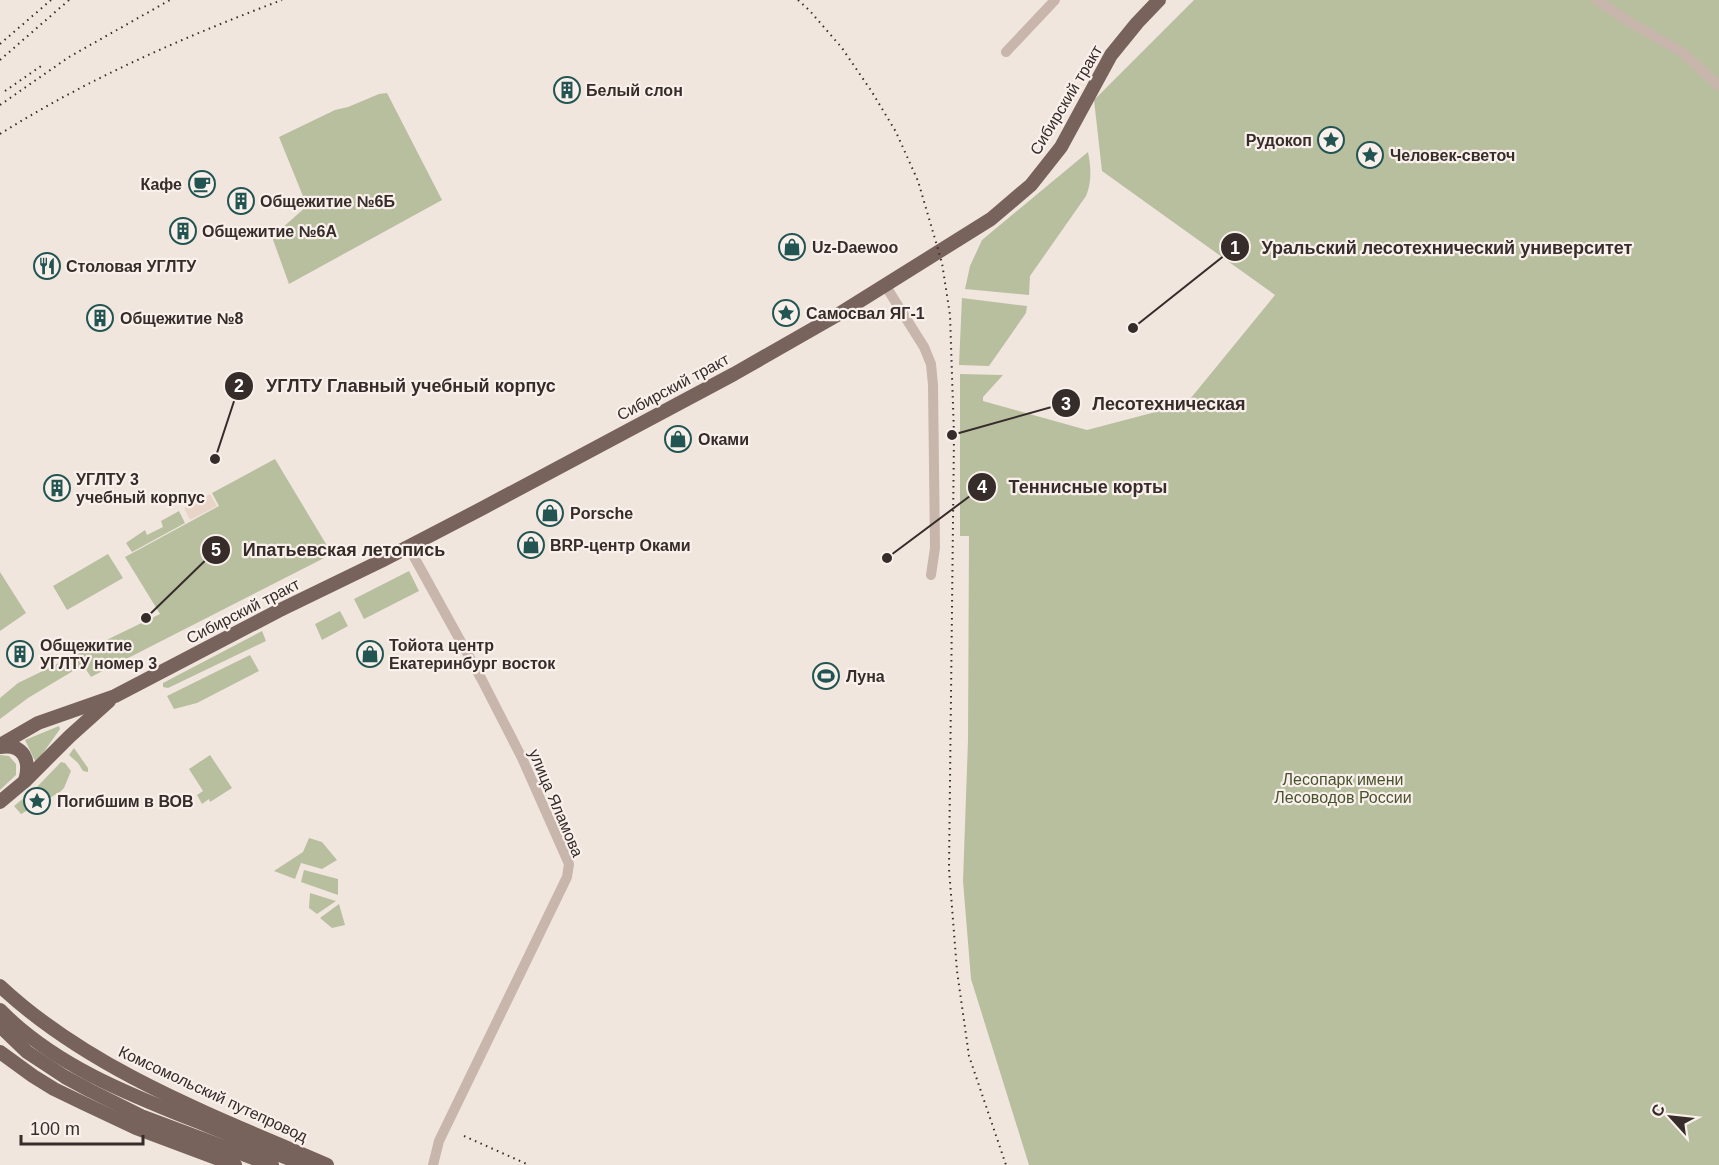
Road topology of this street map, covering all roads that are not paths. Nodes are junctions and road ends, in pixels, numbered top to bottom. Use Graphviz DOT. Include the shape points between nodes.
graph roads {
  1 [pos="1055,0"];
  2 [pos="1159,0"];
  3 [pos="1597,0"];
  4 [pos="1006,52"];
  5 [pos="1719,86"];
  6 [pos="885,285"];
  7 [pos="408,546"];
  8 [pos="931,575"];
  9 [pos="115,696"];
  10 [pos="56,717"];
  11 [pos="0,746"];
  12 [pos="53,752"];
  13 [pos="25,781"];
  14 [pos="0,802"];
  15 [pos="0,986"];
  16 [pos="0,1010"];
  17 [pos="0,1026"];
  18 [pos="0,1052"];
  19 [pos="235,1165"];
  20 [pos="272,1165"];
  21 [pos="305,1165"];
  22 [pos="327,1165"];
  23 [pos="433,1165"];
  1 -- 4 [label="street"];
  2 -- 6 [label="main road, Сибирский тракт" via="1111,55 1061,147 1030,185 991,219"];
  3 -- 5 [label="street" via="1682,52"];
  6 -- 7 [label="main road, Сибирский тракт" via="734,374"];
  6 -- 8 [label="street" via="931,364 935,548"];
  7 -- 9 [label="main road, Сибирский тракт"];
  7 -- 23 [label="street, улица Яламова" via="522,758 569,864 567,877 440,1141"];
  9 -- 10 [label="main road, Сибирский тракт"];
  9 -- 12 [label="main road, Сибирский тракт"];
  10 -- 11 [label="main road, Сибирский тракт"];
  10 -- 12 [label="main road" via="65,725"];
  11 -- 13 [label="main road" via="14,747 25,756"];
  12 -- 13 [label="main road, Сибирский тракт"];
  13 -- 14 [label="main road, Сибирский тракт"];
  15 -- 22 [label="main road, Комсомольский путепровод" via="80,1047 124,1074"];
  16 -- 21 [label="main road" via="40,1044 100,1080"];
  17 -- 20 [label="main road" via="27,1052 89,1090 141,1116"];
  18 -- 19 [label="main road" via="54,1089 83,1103 136,1128"];
}
